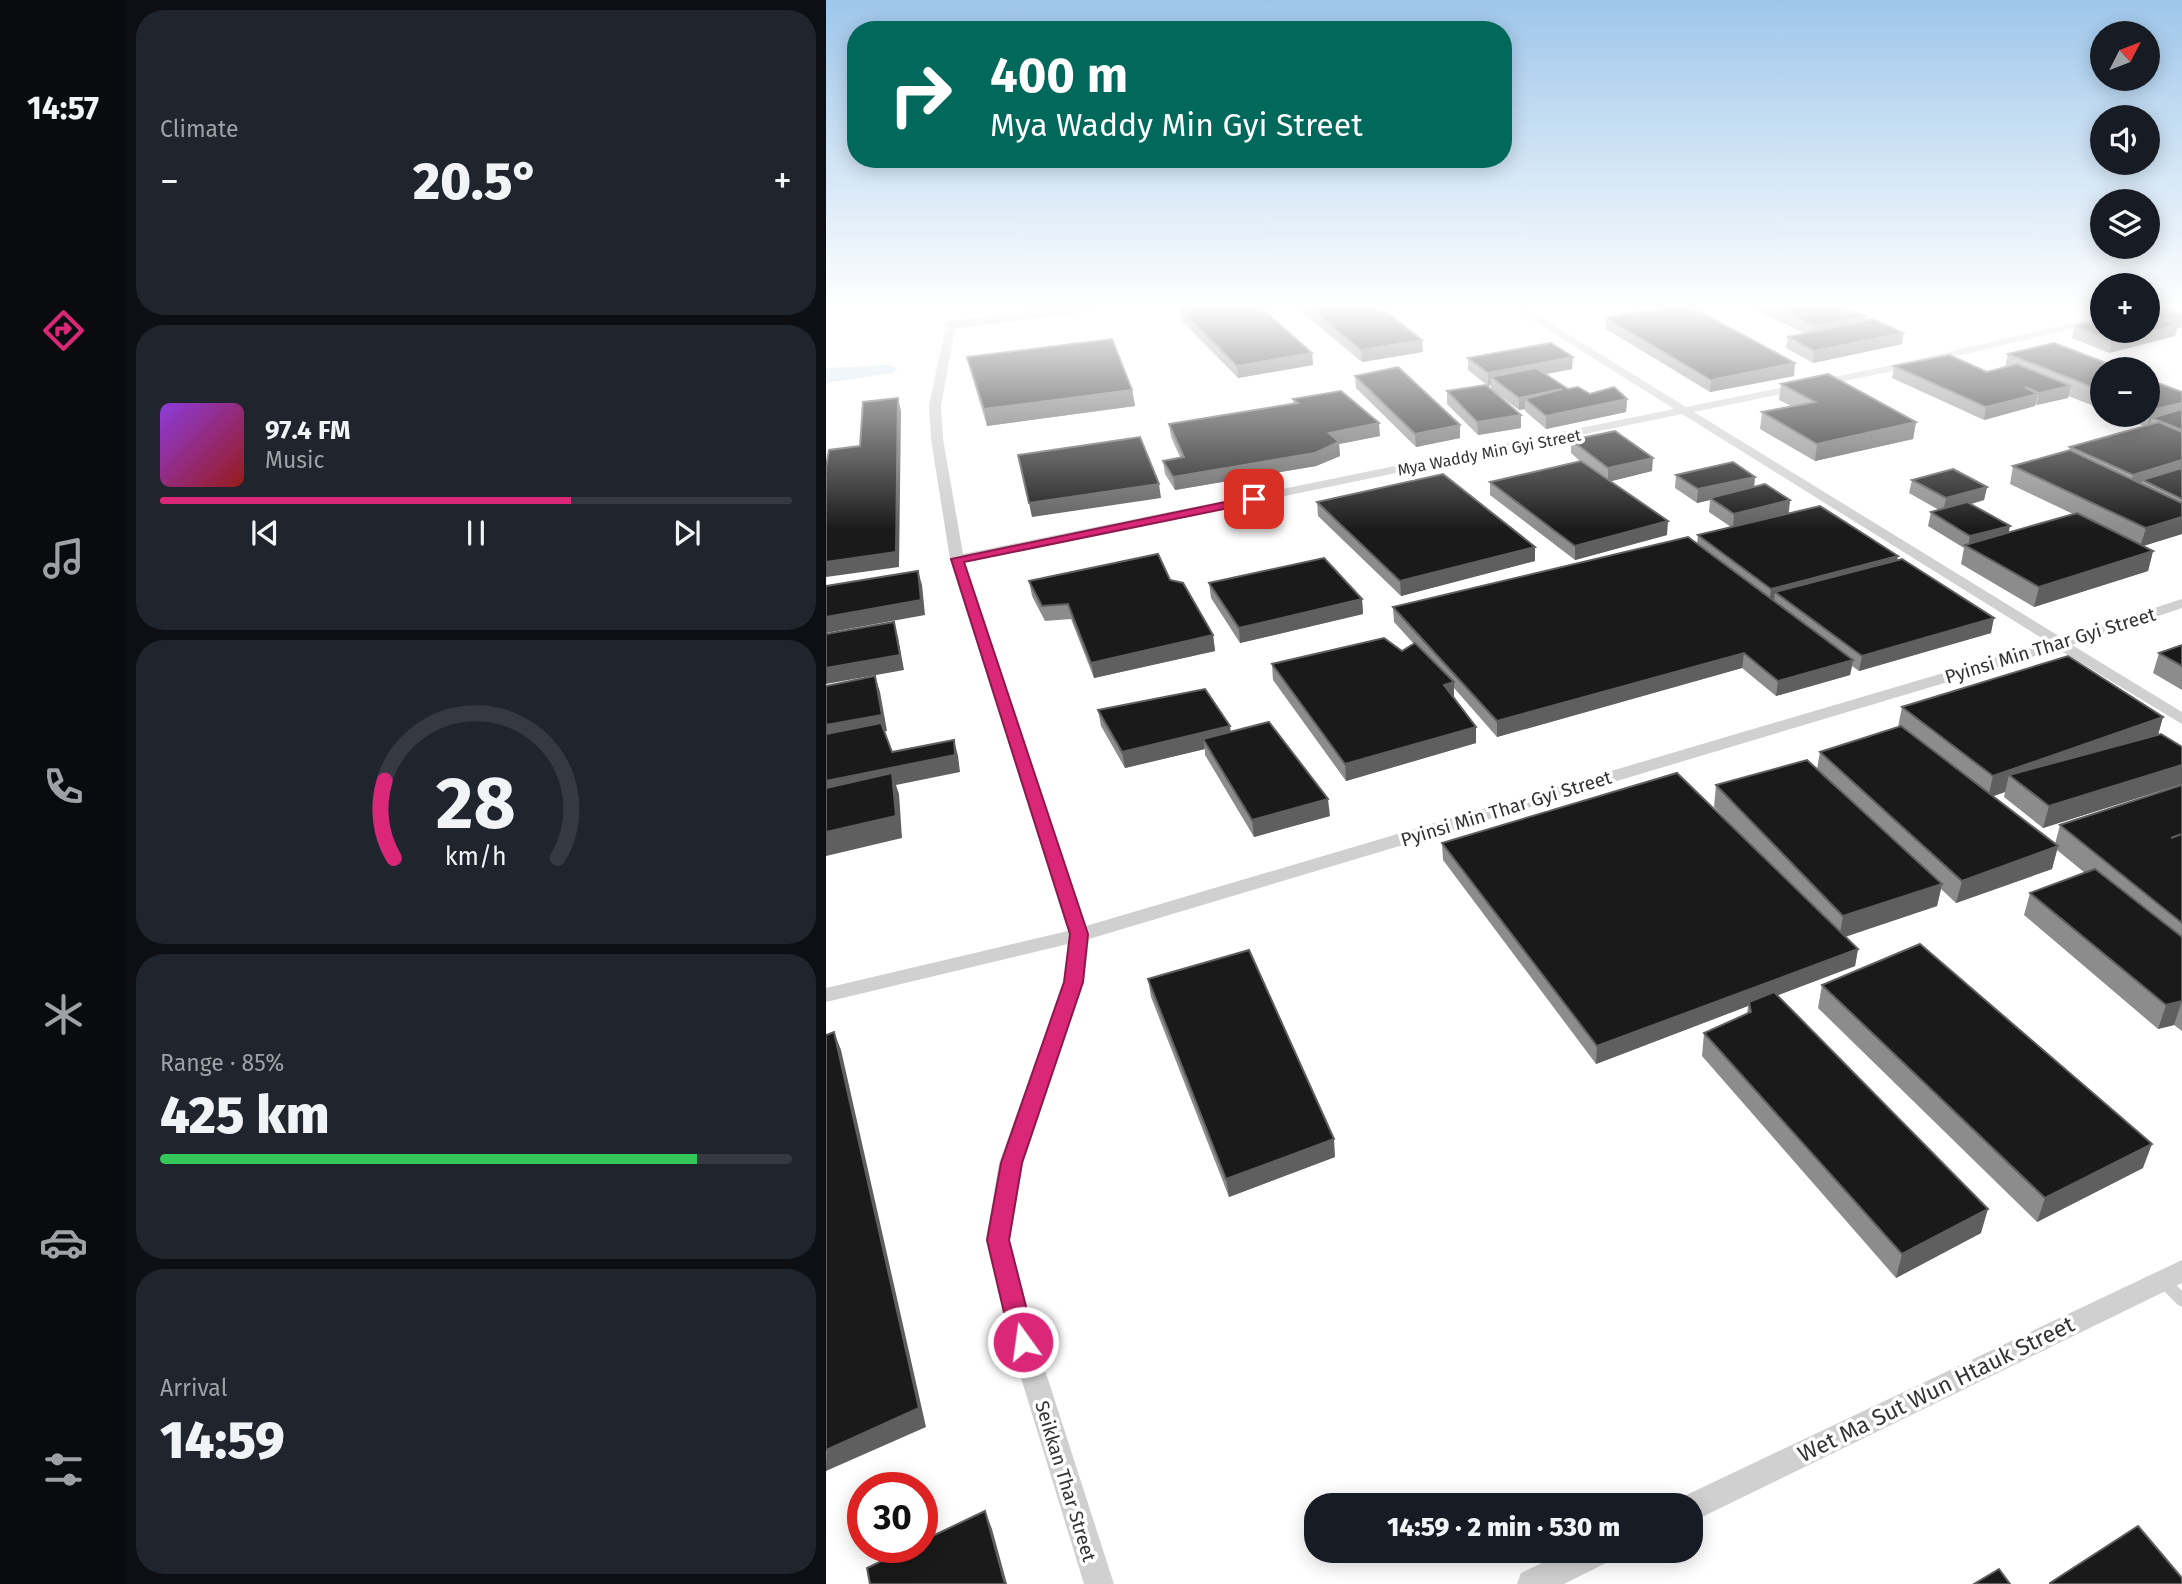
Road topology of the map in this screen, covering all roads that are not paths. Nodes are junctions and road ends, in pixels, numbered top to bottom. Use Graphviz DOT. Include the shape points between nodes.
graph roads {
  1 [pos="940,381"];
  2 [pos="1635,381"];
  3 [pos="1831,381"];
  4 [pos="1684,412"];
  5 [pos="957,559"];
  6 [pos="2182,603"];
  7 [pos="2062,643"];
  8 [pos="2182,719"];
  9 [pos="1079,934"];
  10 [pos="826,995"];
  11 [pos="2172,1276"];
  12 [pos="2182,1300"];
  13 [pos="1703,1502"];
  14 [pos="1575,1563"];
  15 [pos="1098,1584"];
  16 [pos="1532,1584"];
  1 -- 5 [label="street, Seikkan Thar Street" via="935,405 937,439"];
  2 -- 4 [label="street"];
  3 -- 4 [label="street, Mya Waddy Min Gyi Street"];
  4 -- 5 [label="street, Mya Waddy Min Gyi Street"];
  4 -- 7 [label="street"];
  5 -- 9 [label="street, Seikkan Thar Street"];
  6 -- 7 [label="street, Pyinsi Min Thar Gyi Street"];
  7 -- 8 [label="street"];
  7 -- 9 [label="street, Pyinsi Min Thar Gyi Street"];
  9 -- 10 [label="street, Pyinsi Min Thar Gyi Street"];
  9 -- 15 [label="street, Seikkan Thar Street" via="1074,982 1011,1163 998,1240 1023,1342"];
  11 -- 12 [label="lane"];
  11 -- 13 [label="street, Wet Ma Sut Wun Htauk Street"];
  14 -- 16 [label="street"];
}
